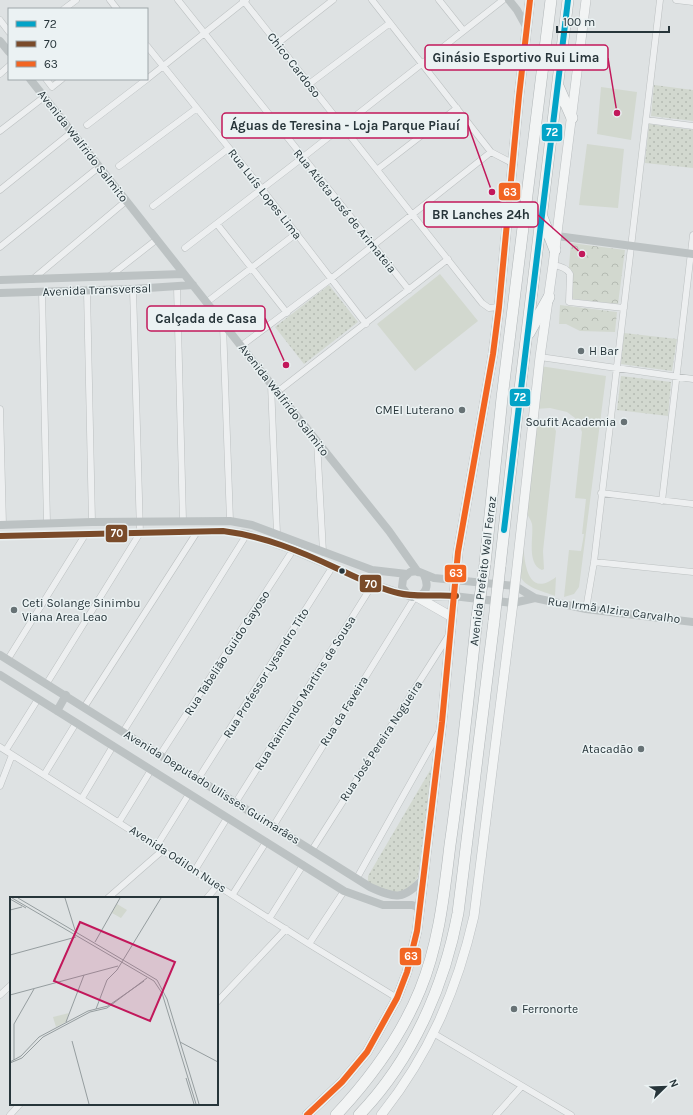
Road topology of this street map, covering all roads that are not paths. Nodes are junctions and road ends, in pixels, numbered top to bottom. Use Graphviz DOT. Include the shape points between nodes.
graph roads {
  1 [pos="76,0"];
  2 [pos="110,0"];
  3 [pos="178,0"];
  4 [pos="332,0"];
  5 [pos="372,0"];
  6 [pos="439,0"];
  7 [pos="503,0"];
  8 [pos="509,0"];
  9 [pos="530,0"];
  10 [pos="551,0"];
  11 [pos="568,0"];
  12 [pos="586,0"];
  13 [pos="660,0"];
  14 [pos="676,0"];
  15 [pos="245,1"];
  16 [pos="693,2"];
  17 [pos="65,8"];
  18 [pos="116,8"];
  19 [pos="517,10"];
  20 [pos="529,10"];
  21 [pos="0,20"];
  22 [pos="390,23"];
  23 [pos="527,28"];
  24 [pos="463,30"];
  25 [pos="8,31"];
  26 [pos="206,34"];
  27 [pos="0,41"];
  28 [pos="278,43"];
  29 [pos="148,47"];
  30 [pos="8,51"];
  31 [pos="421,63"];
  32 [pos="164,66"];
  33 [pos="8,67"];
  34 [pos="0,74"];
  35 [pos="148,78"];
  36 [pos="31,80"];
  37 [pos="47,80"];
  38 [pos="61,80"];
  39 [pos="146,80"];
  40 [pos="309,84"];
  41 [pos="557,85"];
  42 [pos="44,97"];
  43 [pos="197,108"];
  44 [pos="457,108"];
  45 [pos="572,118"];
  46 [pos="646,120"];
  47 [pos="87,125"];
  48 [pos="343,126"];
  49 [pos="693,126"];
  50 [pos="0,131"];
  51 [pos="72,132"];
  52 [pos="229,148"];
  53 [pos="491,152"];
  54 [pos="302,158"];
  55 [pos="512,163"];
  56 [pos="119,166"];
  57 [pos="99,167"];
  58 [pos="378,169"];
  59 [pos="262,189"];
  60 [pos="0,190"];
  61 [pos="126,202"];
  62 [pos="152,206"];
  63 [pos="412,214"];
  64 [pos="541,214"];
  65 [pos="217,224"];
  66 [pos="296,233"];
  67 [pos="557,236"];
  68 [pos="693,236"];
  69 [pos="156,240"];
  70 [pos="372,246"];
  71 [pos="631,246"];
  72 [pos="0,247"];
  73 [pos="185,248"];
  74 [pos="555,250"];
  75 [pos="692,254"];
  76 [pos="448,259"];
  77 [pos="553,265"];
  78 [pos="252,269"];
  79 [pos="183,274"];
  80 [pos="110,276"];
  81 [pos="332,278"];
  82 [pos="33,279"];
  83 [pos="0,280"];
  84 [pos="193,285"];
  85 [pos="177,287"];
  86 [pos="133,289"];
  87 [pos="409,290"];
  88 [pos="87,291"];
  89 [pos="42,292"];
  90 [pos="0,293"];
  91 [pos="549,297"];
  92 [pos="207,302"];
  93 [pos="499,306"];
  94 [pos="624,308"];
  95 [pos="287,313"];
  96 [pos="366,324"];
  97 [pos="223,325"];
  98 [pos="526,337"];
  99 [pos="242,346"];
  100 [pos="540,358"];
  101 [pos="617,370"];
  102 [pos="676,378"];
  103 [pos="693,379"];
  104 [pos="271,384"];
  105 [pos="277,392"];
  106 [pos="0,409"];
  107 [pos="317,441"];
  108 [pos="601,493"];
  109 [pos="662,501"];
  110 [pos="693,504"];
  111 [pos="139,521"];
  112 [pos="183,521"];
  113 [pos="230,521"];
  114 [pos="92,522"];
  115 [pos="48,524"];
  116 [pos="2,525"];
  117 [pos="197,532"];
  118 [pos="140,533"];
  119 [pos="85,534"];
  120 [pos="247,534"];
  121 [pos="277,534"];
  122 [pos="0,536"];
  123 [pos="294,550"];
  124 [pos="323,552"];
  125 [pos="594,562"];
  126 [pos="333,566"];
  127 [pos="693,572"];
  128 [pos="421,573"];
  129 [pos="407,574"];
  130 [pos="454,580"];
  131 [pos="373,584"];
  132 [pos="515,586"];
  133 [pos="415,596"];
  134 [pos="453,596"];
  135 [pos="535,598"];
  136 [pos="513,603"];
  137 [pos="586,609"];
  138 [pos="452,617"];
  139 [pos="693,622"];
  140 [pos="451,632"];
  141 [pos="0,655"];
  142 [pos="8,660"];
  143 [pos="0,675"];
  144 [pos="47,683"];
  145 [pos="66,695"];
  146 [pos="38,699"];
  147 [pos="85,706"];
  148 [pos="57,711"];
  149 [pos="76,723"];
  150 [pos="442,728"];
  151 [pos="123,732"];
  152 [pos="113,746"];
  153 [pos="3,748"];
  154 [pos="12,755"];
  155 [pos="160,755"];
  156 [pos="151,770"];
  157 [pos="44,775"];
  158 [pos="198,779"];
  159 [pos="0,786"];
  160 [pos="189,794"];
  161 [pos="82,798"];
  162 [pos="236,802"];
  163 [pos="227,818"];
  164 [pos="119,822"];
  165 [pos="274,825"];
  166 [pos="266,842"];
  167 [pos="156,846"];
  168 [pos="163,850"];
  169 [pos="312,850"];
  170 [pos="303,866"];
  171 [pos="195,870"];
  172 [pos="357,878"];
  173 [pos="424,878"];
  174 [pos="218,885"];
  175 [pos="370,887"];
  176 [pos="344,891"];
  177 [pos="233,894"];
  178 [pos="109,897"];
  179 [pos="208,897"];
  180 [pos="361,898"];
  181 [pos="420,911"];
  182 [pos="270,919"];
  183 [pos="286,929"];
  184 [pos="309,944"];
  185 [pos="10,986"];
  186 [pos="0,995"];
  187 [pos="397,998"];
  188 [pos="218,1001"];
  189 [pos="433,1033"];
  190 [pos="522,1086"];
  191 [pos="19,1105"];
  192 [pos="10,1115"];
  193 [pos="307,1115"];
  194 [pos="336,1115"];
  195 [pos="359,1115"];
  196 [pos="381,1115"];
  197 [pos="496,1115"];
  198 [pos="571,1115"];
  1 -- 17 [label="street"];
  2 -- 18 [label="street"];
  3 -- 26 [label="street, Rua Atleta José de Arimateia"];
  4 -- 28 [label="street"];
  5 -- 22 [label="street"];
  6 -- 24 [label="street"];
  7 -- 24 [label="street"];
  8 -- 19 [label="street"];
  9 -- 20 [label="main road, Avenida Prefeito Wall Ferraz"];
  10 -- 194 [label="highway, Avenida Prefeito Wall Ferraz, bridge" via="442,911 420,990 388,1049 366,1081"];
  11 -- 41 [label="highway, Avenida Prefeito Wall Ferraz"];
  12 -- 45 [label="main road"];
  13 -- 46 [label="street"];
  14 -- 16 [label="street"];
  15 -- 26 [label="street"];
  15 -- 28 [label="street, Chico Cardoso"];
  19 -- 20 [label="street"];
  19 -- 23 [label="street"];
  20 -- 23 [label="main road, Avenida Prefeito Wall Ferraz"];
  21 -- 25 [label="street"];
  22 -- 31 [label="street"];
  22 -- 40 [label="street"];
  23 -- 55 [label="main road, Avenida Prefeito Wall Ferraz"];
  24 -- 31 [label="street"];
  26 -- 32 [label="street"];
  26 -- 54 [label="street, Rua Atleta José de Arimateia"];
  27 -- 30 [label="street"];
  28 -- 40 [label="street, Chico Cardoso"];
  29 -- 32 [label="street, Rua Luís Lopes Lima"];
  31 -- 44 [label="street"];
  31 -- 48 [label="street"];
  32 -- 35 [label="street"];
  32 -- 43 [label="street, Rua Luís Lopes Lima"];
  33 -- 34 [label="street"];
  36 -- 42 [label="street, Avenida Walfrido Salmito"];
  37 -- 38 [label="street" via="52,87"];
  39 -- 47 [label="street"];
  40 -- 48 [label="street, Chico Cardoso"];
  41 -- 45 [label="highway"];
  41 -- 64 [label="highway, Avenida Prefeito Wall Ferraz"];
  42 -- 50 [label="street"];
  42 -- 51 [label="street, Avenida Walfrido Salmito"];
  43 -- 52 [label="street, Rua Luís Lopes Lima"];
  43 -- 56 [label="street"];
  44 -- 53 [label="street"];
  44 -- 58 [label="street"];
  45 -- 67 [label="main road"];
  46 -- 49 [label="street"];
  46 -- 71 [label="street"];
  48 -- 54 [label="street"];
  48 -- 58 [label="street, Chico Cardoso"];
  51 -- 57 [label="street, Avenida Walfrido Salmito"];
  51 -- 60 [label="street"];
  52 -- 59 [label="street, Rua Luís Lopes Lima"];
  52 -- 62 [label="street"];
  53 -- 55 [label="street"];
  53 -- 63 [label="street"];
  54 -- 59 [label="street"];
  54 -- 70 [label="street, Rua Atleta José de Arimateia"];
  55 -- 93 [label="main road, Avenida Prefeito Wall Ferraz"];
  57 -- 61 [label="street, Avenida Walfrido Salmito"];
  57 -- 72 [label="street"];
  58 -- 63 [label="street, Chico Cardoso"];
  59 -- 65 [label="street"];
  59 -- 66 [label="street, Rua Luís Lopes Lima"];
  61 -- 69 [label="street, Avenida Walfrido Salmito"];
  61 -- 82 [label="street"];
  63 -- 70 [label="street"];
  63 -- 76 [label="street, Chico Cardoso"];
  64 -- 74 [label="highway"];
  64 -- 98 [label="highway, Avenida Prefeito Wall Ferraz"];
  65 -- 73 [label="street"];
  65 -- 78 [label="street"];
  66 -- 78 [label="street"];
  66 -- 81 [label="street, Rua Luís Lopes Lima"];
  67 -- 71 [label="street"];
  67 -- 74 [label="main road"];
  68 -- 75 [label="street"];
  69 -- 79 [label="street, Avenida Walfrido Salmito"];
  69 -- 80 [label="street"];
  70 -- 81 [label="street"];
  70 -- 87 [label="street, Rua Atleta José de Arimateia"];
  71 -- 75 [label="street"];
  71 -- 94 [label="street"];
  74 -- 77 [label="main road"];
  75 -- 102 [label="street"];
  76 -- 87 [label="street"];
  76 -- 93 [label="street, Chico Cardoso" via="485,307"];
  77 -- 91 [label="main road"];
  77 -- 94 [label="street" via="569,271 568,302"];
  78 -- 92 [label="street"];
  78 -- 95 [label="street"];
  79 -- 80 [label="street, Avenida Transversal"];
  79 -- 84 [label="street, Avenida Walfrido Salmito"];
  80 -- 82 [label="street, Avenida Transversal"];
  81 -- 95 [label="street"];
  81 -- 96 [label="street, Rua Luís Lopes Lima"];
  82 -- 83 [label="street, Avenida Transversal"];
  84 -- 85 [label="street, Avenida Transversal"];
  84 -- 92 [label="street, Avenida Walfrido Salmito"];
  85 -- 86 [label="street, Avenida Transversal"];
  85 -- 112 [label="street"];
  86 -- 88 [label="street, Avenida Transversal"];
  86 -- 111 [label="street"];
  87 -- 96 [label="street"];
  88 -- 89 [label="street, Avenida Transversal"];
  88 -- 114 [label="street"];
  89 -- 90 [label="street, Avenida Transversal"];
  89 -- 115 [label="street"];
  91 -- 98 [label="highway"];
  91 -- 100 [label="main road"];
  92 -- 97 [label="street, Avenida Walfrido Salmito"];
  93 -- 130 [label="main road, Avenida Prefeito Wall Ferraz"];
  94 -- 101 [label="street"];
  95 -- 99 [label="street"];
  96 -- 105 [label="street"];
  97 -- 99 [label="street, Avenida Walfrido Salmito"];
  97 -- 113 [label="street"];
  98 -- 195 [label="highway, Avenida Prefeito Wall Ferraz, bridge" via="494,621 459,906 452,943 434,999 424,1020 402,1058"];
  99 -- 104 [label="street, Avenida Walfrido Salmito"];
  100 -- 101 [label="street"];
  100 -- 132 [label="main road"];
  101 -- 102 [label="street"];
  101 -- 108 [label="street"];
  102 -- 103 [label="street"];
  102 -- 109 [label="street"];
  104 -- 105 [label="street, Avenida Walfrido Salmito"];
  104 -- 121 [label="street"];
  105 -- 107 [label="street, Avenida Walfrido Salmito"];
  106 -- 116 [label="street"];
  107 -- 124 [label="street"];
  107 -- 128 [label="street, Avenida Walfrido Salmito"];
  108 -- 109 [label="street"];
  108 -- 125 [label="street"];
  109 -- 110 [label="street"];
  111 -- 112 [label="street, Rua Irmã Alzira Carvalho"];
  111 -- 114 [label="street, Rua Irmã Alzira Carvalho"];
  111 -- 118 [label="street"];
  112 -- 113 [label="street, Rua Irmã Alzira Carvalho"];
  113 -- 121 [label="street, Rua Irmã Alzira Carvalho" via="252,525"];
  114 -- 115 [label="street, Rua Irmã Alzira Carvalho"];
  115 -- 116 [label="street, Rua Irmã Alzira Carvalho"];
  117 -- 118 [label="street, Rua Irmã Alzira Carvalho"];
  117 -- 120 [label="street, Rua Irmã Alzira Carvalho"];
  117 -- 147 [label="street"];
  118 -- 119 [label="street, Rua Irmã Alzira Carvalho"];
  118 -- 144 [label="street"];
  119 -- 122 [label="street, Rua Irmã Alzira Carvalho"];
  119 -- 142 [label="street"];
  120 -- 123 [label="street, Rua Irmã Alzira Carvalho"];
  120 -- 151 [label="street"];
  121 -- 124 [label="street, Rua Irmã Alzira Carvalho"];
  123 -- 126 [label="street, Rua Irmã Alzira Carvalho"];
  123 -- 155 [label="street, Rua Tabelião Guido Gayoso"];
  124 -- 129 [label="street, Rua Irmã Alzira Carvalho" via="372,570"];
  125 -- 127 [label="street"];
  125 -- 137 [label="street"];
  126 -- 131 [label="street, Rua Irmã Alzira Carvalho"];
  126 -- 158 [label="street, Rua Professor Lysandro Tito"];
  128 -- 129 [label="street, Rua Irmã Alzira Carvalho"];
  128 -- 130 [label="street, Rua Irmã Alzira Carvalho" via="434,578"];
  128 -- 133 [label="street" via="427,585 426,589"];
  129 -- 133 [label="street" via="402,585"];
  130 -- 132 [label="street, Rua Irmã Alzira Carvalho"];
  130 -- 134 [label="main road, Avenida Prefeito Wall Ferraz"];
  131 -- 133 [label="street, Rua Irmã Alzira Carvalho"];
  131 -- 162 [label="street, Rua Raimundo Martins de Sousa"];
  132 -- 135 [label="street, Rua Irmã Alzira Carvalho"];
  132 -- 136 [label="main road"];
  133 -- 134 [label="street, Rua Irmã Alzira Carvalho"];
  133 -- 138 [label="main road"];
  133 -- 165 [label="street, Rua da Faveira"];
  134 -- 136 [label="street, Rua Irmã Alzira Carvalho"];
  134 -- 138 [label="main road, Avenida Prefeito Wall Ferraz"];
  135 -- 136 [label="street, Rua Irmã Alzira Carvalho"];
  135 -- 137 [label="street, Rua Irmã Alzira Carvalho"];
  136 -- 189 [label="main road" via="474,916 452,993"];
  137 -- 139 [label="street, Rua Irmã Alzira Carvalho"];
  138 -- 140 [label="main road, Avenida Prefeito Wall Ferraz"];
  140 -- 150 [label="main road, Avenida Prefeito Wall Ferraz"];
  140 -- 169 [label="street, Rua José Pereira Nogueira"];
  141 -- 142 [label="street, Avenida Deputado Ulisses Guimarães"];
  142 -- 144 [label="street, Avenida Deputado Ulisses Guimarães"];
  143 -- 146 [label="street, Avenida Deputado Ulisses Guimarães"];
  144 -- 145 [label="street, Avenida Deputado Ulisses Guimarães"];
  145 -- 147 [label="street, Avenida Deputado Ulisses Guimarães"];
  145 -- 148 [label="street"];
  146 -- 148 [label="street, Avenida Deputado Ulisses Guimarães"];
  146 -- 153 [label="street"];
  147 -- 151 [label="street, Avenida Deputado Ulisses Guimarães"];
  148 -- 149 [label="street, Avenida Deputado Ulisses Guimarães"];
  149 -- 152 [label="street, Avenida Deputado Ulisses Guimarães"];
  149 -- 157 [label="street"];
  150 -- 172 [label="street"];
  150 -- 173 [label="main road, Avenida Prefeito Wall Ferraz"];
  151 -- 155 [label="street, Avenida Deputado Ulisses Guimarães"];
  152 -- 156 [label="street, Avenida Deputado Ulisses Guimarães"];
  152 -- 161 [label="street"];
  153 -- 154 [label="street, Avenida Odilon Nues"];
  154 -- 157 [label="street, Avenida Odilon Nues"];
  154 -- 159 [label="street"];
  155 -- 158 [label="street, Avenida Deputado Ulisses Guimarães"];
  156 -- 160 [label="street, Avenida Deputado Ulisses Guimarães"];
  156 -- 164 [label="street"];
  157 -- 161 [label="street, Avenida Odilon Nues"];
  158 -- 162 [label="street, Avenida Deputado Ulisses Guimarães"];
  160 -- 163 [label="street, Avenida Deputado Ulisses Guimarães"];
  160 -- 167 [label="street"];
  161 -- 164 [label="street, Avenida Odilon Nues"];
  162 -- 165 [label="street, Avenida Deputado Ulisses Guimarães"];
  163 -- 166 [label="street, Avenida Deputado Ulisses Guimarães"];
  163 -- 171 [label="street"];
  164 -- 167 [label="street, Avenida Odilon Nues"];
  165 -- 169 [label="street, Avenida Deputado Ulisses Guimarães"];
  166 -- 170 [label="street, Avenida Deputado Ulisses Guimarães"];
  166 -- 177 [label="street"];
  167 -- 168 [label="street, Avenida Odilon Nues"];
  168 -- 171 [label="street, Avenida Odilon Nues"];
  168 -- 178 [label="street"];
  169 -- 172 [label="street, Avenida Deputado Ulisses Guimarães"];
  170 -- 176 [label="street, Avenida Deputado Ulisses Guimarães"];
  170 -- 182 [label="street"];
  171 -- 174 [label="street, Avenida Odilon Nues"];
  172 -- 175 [label="street, Avenida Deputado Ulisses Guimarães"];
  173 -- 175 [label="street, Avenida Deputado Ulisses Guimarães" via="406,895 397,897"];
  173 -- 181 [label="main road, Avenida Prefeito Wall Ferraz"];
  174 -- 177 [label="street, Avenida Odilon Nues"];
  174 -- 179 [label="street"];
  175 -- 180 [label="street" via="369,892"];
  176 -- 180 [label="street, Avenida Deputado Ulisses Guimarães"];
  176 -- 184 [label="street"];
  177 -- 182 [label="street, Avenida Odilon Nues"];
  180 -- 181 [label="street, Avenida Deputado Ulisses Guimarães" via="383,905 412,905"];
  181 -- 187 [label="main road, Avenida Prefeito Wall Ferraz" via="407,972"];
  182 -- 183 [label="street, Avenida Odilon Nues"];
  183 -- 184 [label="street, Avenida Odilon Nues"];
  183 -- 188 [label="street"];
  184 -- 187 [label="street, Avenida Odilon Nues"];
  185 -- 186 [label="street"];
  187 -- 193 [label="main road, Avenida Prefeito Wall Ferraz" via="367,1052 354,1069"];
  189 -- 190 [label="street"];
  189 -- 196 [label="main road"];
  190 -- 197 [label="street"];
  190 -- 198 [label="street"];
  191 -- 192 [label="street"];
}
